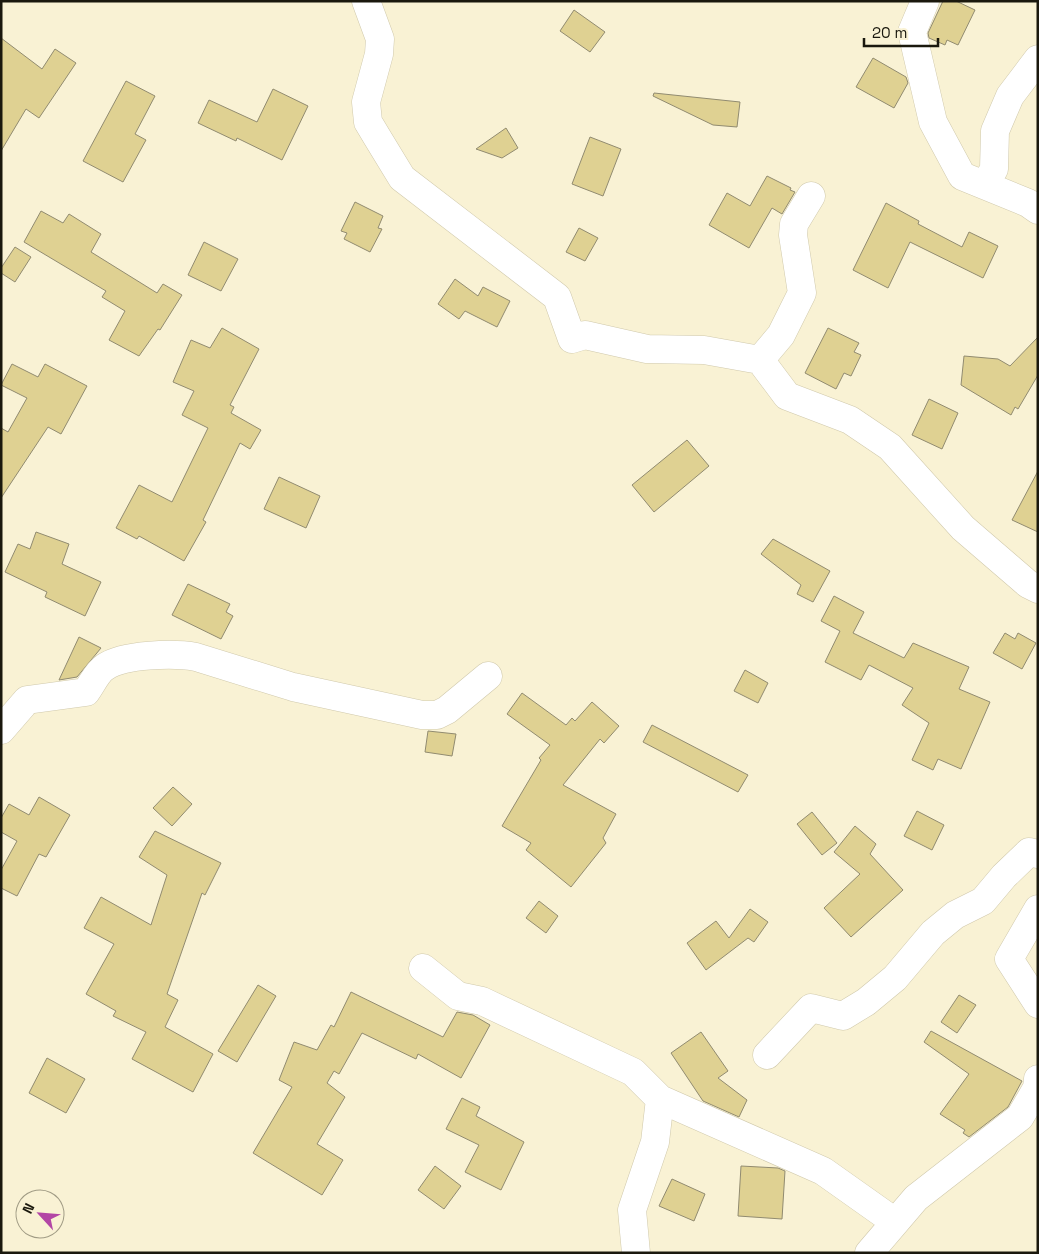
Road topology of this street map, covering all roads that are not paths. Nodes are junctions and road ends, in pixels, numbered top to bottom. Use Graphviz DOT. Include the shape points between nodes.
graph roads {
  1 [pos="366,1"];
  2 [pos="925,1"];
  3 [pos="1038,59"];
  4 [pos="985,185"];
  5 [pos="811,196"];
  6 [pos="1038,210"];
  7 [pos="760,360"];
  8 [pos="1038,589"];
  9 [pos="488,676"];
  10 [pos="1,730"];
  11 [pos="1038,854"];
  12 [pos="1038,909"];
  13 [pos="423,968"];
  14 [pos="1038,1004"];
  15 [pos="768,1055"];
  16 [pos="1038,1079"];
  17 [pos="660,1099"];
  18 [pos="895,1222"];
  19 [pos="636,1253"];
  20 [pos="869,1253"];
  1 -- 7 [label="street" via="380,39 366,102 368,122 377,138 402,178 557,297 572,339 585,335 647,349 704,350"];
  2 -- 4 [label="street" via="912,32 933,122 962,176"];
  3 -- 4 [label="street" via="1010,96 994,131 994,169"];
  4 -- 6 [label="street"];
  5 -- 7 [label="street" via="794,224 802,293 781,335"];
  7 -- 8 [label="street" via="787,396 850,420 890,447 963,528"];
  9 -- 10 [label="street" via="447,710 438,715 422,715 293,687 196,657 180,654 131,659 116,661 103,668 86,692 27,700"];
  11 -- 15 [label="street" via="1029,852 983,901 955,915 933,933 895,978 866,1002 843,1016 811,1008"];
  12 -- 14 [label="street" via="1009,959"];
  13 -- 17 [label="street" via="458,996 482,1000 634,1072"];
  16 -- 18 [label="street" via="1037,1088 1020,1117 916,1198"];
  17 -- 18 [label="street" via="823,1171"];
  17 -- 19 [label="street" via="655,1142 632,1210"];
  18 -- 20 [label="street"];
}
